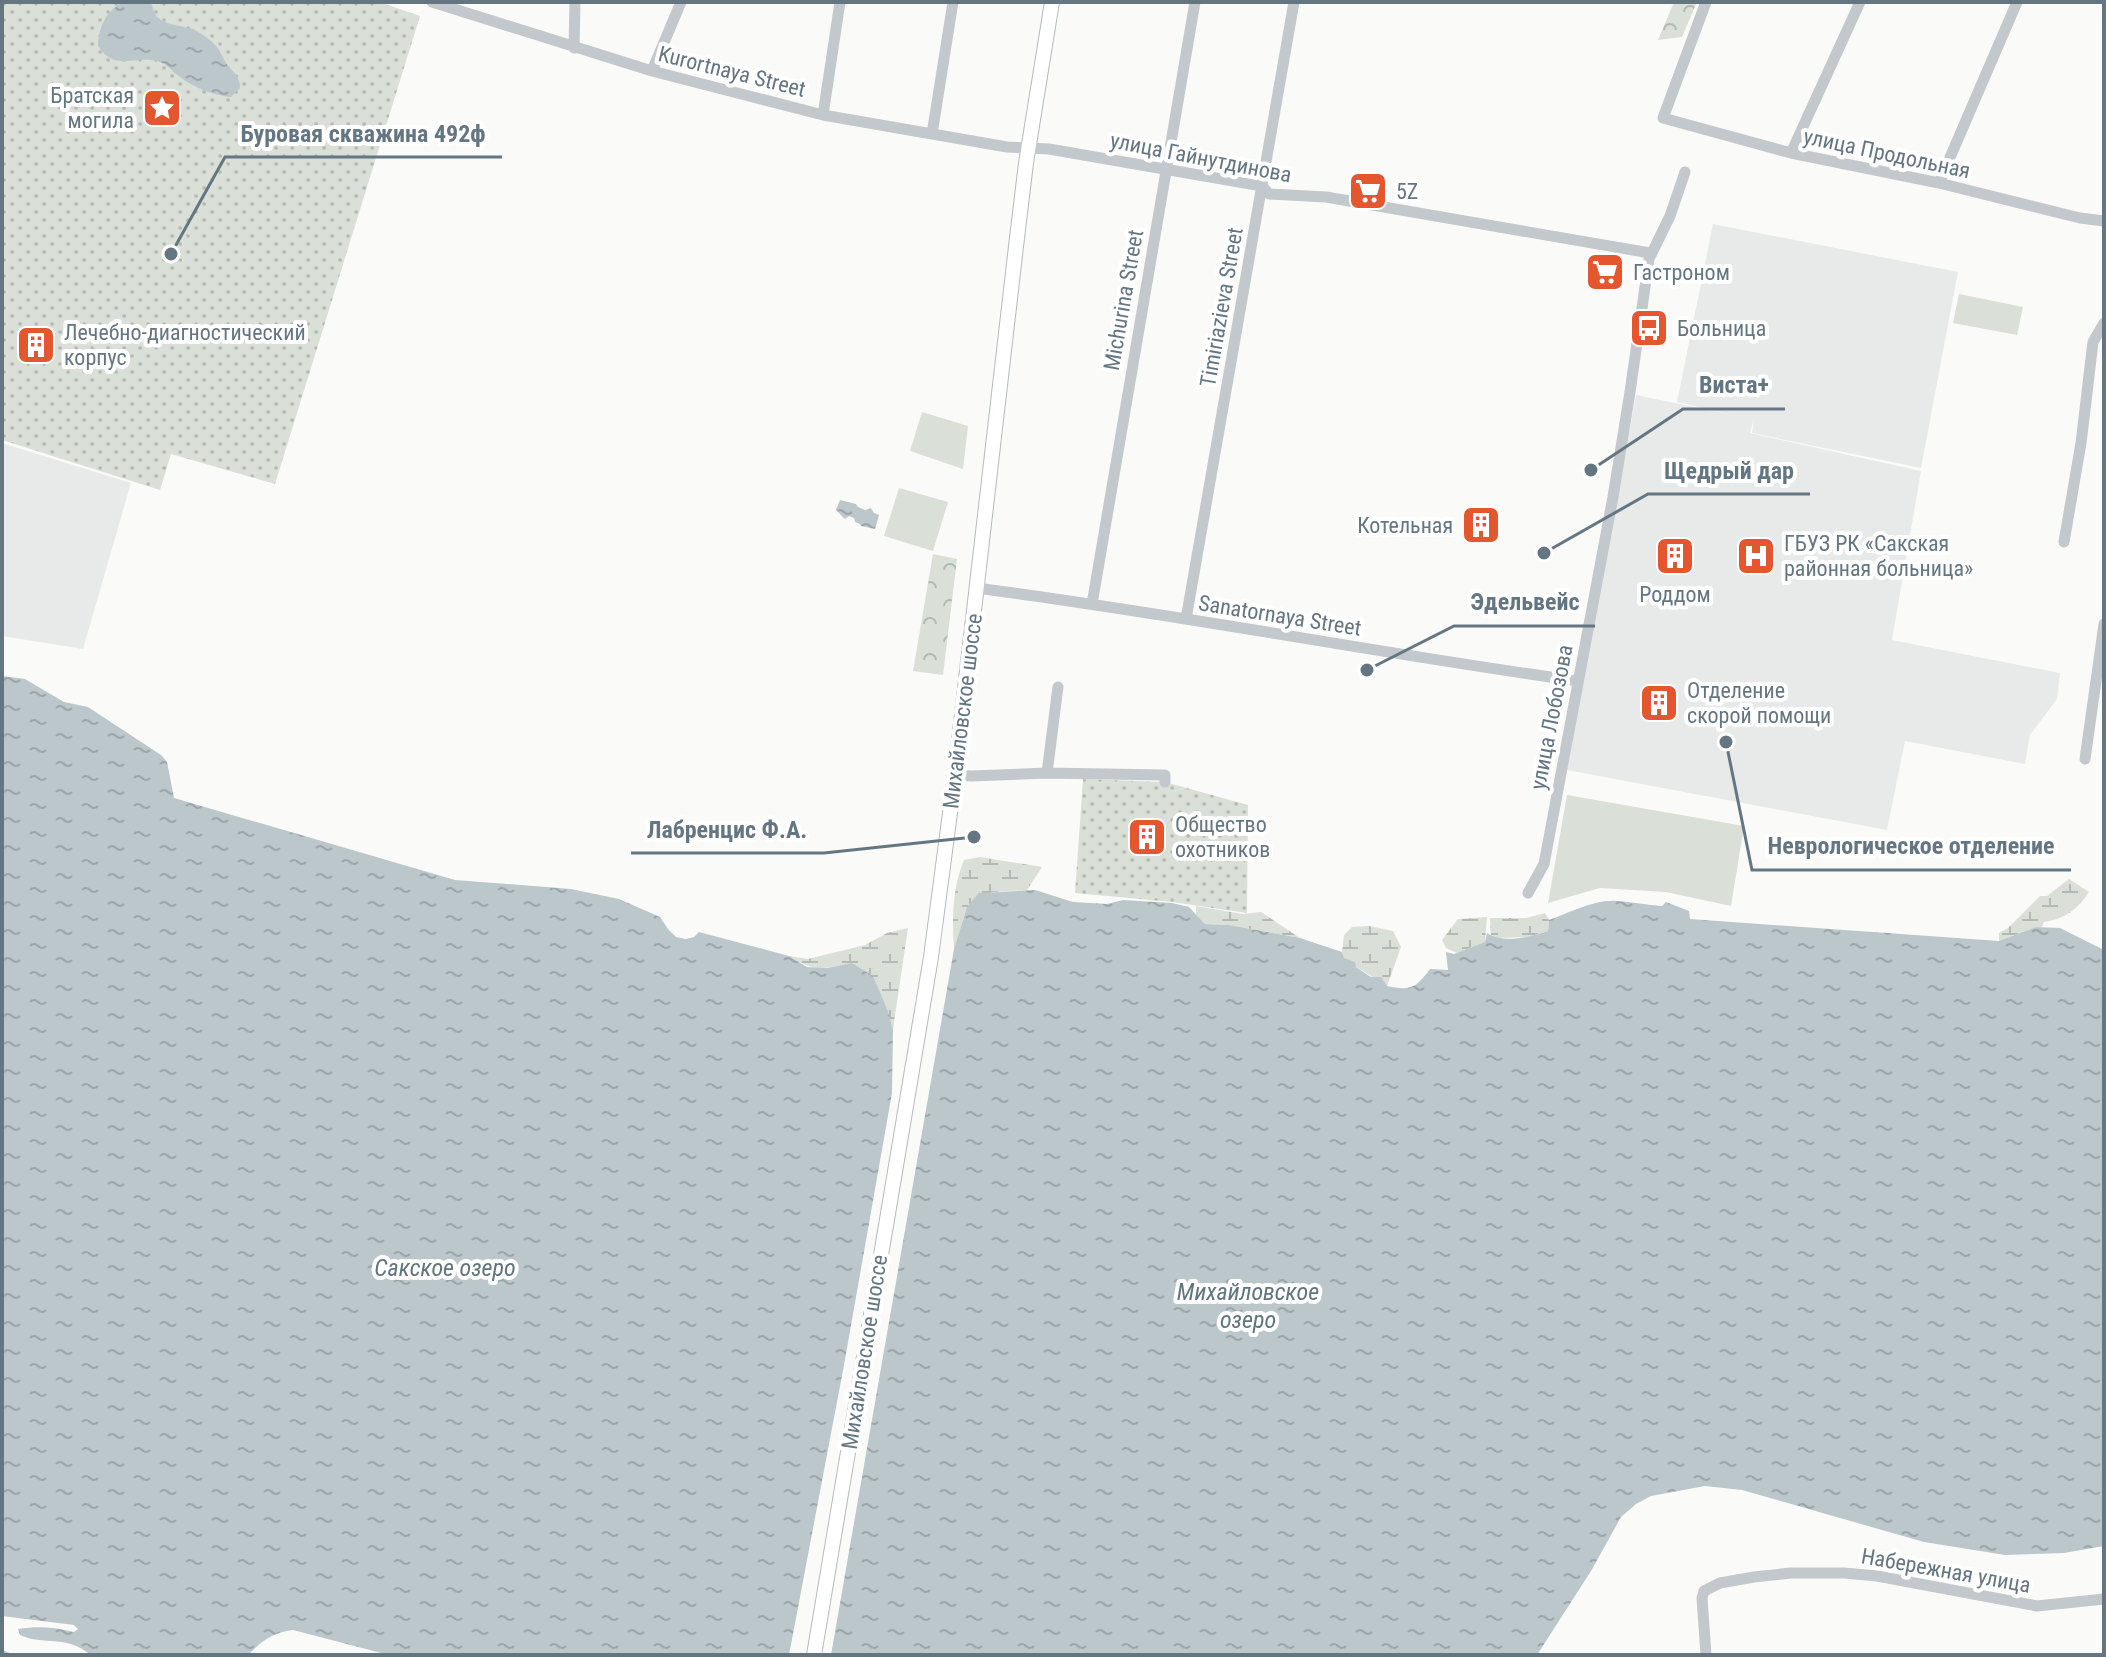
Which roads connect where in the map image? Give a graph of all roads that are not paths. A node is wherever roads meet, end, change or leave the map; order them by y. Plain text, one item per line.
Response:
1 (432, 2) edge
2 (575, 2) edge
3 (681, 2) edge
4 (840, 2) edge
5 (953, 2) edge
6 (1052, 2) edge
7 (1195, 2) edge
8 (1294, 2) edge
9 (1706, 2) edge
10 (1860, 2) edge
11 (2017, 2) edge
12 (574, 48) junction
13 (652, 71) junction
14 (823, 115) junction
15 (932, 134) junction
16 (1029, 147) junction
17 (1791, 153) junction
18 (1165, 169) junction
19 (1685, 172) dead end
20 (1939, 183) junction
21 (1262, 186) junction
22 (2104, 221) edge
23 (1652, 251) junction
24 (2104, 323) edge
25 (2064, 542) dead end
26 (976, 588) junction
27 (1092, 604) junction
28 (1186, 619) junction
29 (2104, 624) edge
30 (1578, 681) junction
31 (1058, 687) dead end
32 (2085, 759) dead end
33 (1047, 773) junction
34 (955, 775) junction
35 (1165, 782) dead end
36 (1528, 893) dead end
37 (2104, 1599) edge
38 (814, 1655) edge
39 (1706, 1655) edge

1 - 12 street, Kurortnaya Street
2 - 12 street
3 - 13 street
4 - 14 street
5 - 15 street
6 - 16 main road, Михайловское шоссе
7 - 18 street, Michurina Street
8 - 21 street, Timiriazieva Street
9 - 17 street, улица Продольная
10 - 17 street
11 - 20 street
12 - 13 street, Kurortnaya Street
13 - 14 street, Kurortnaya Street
14 - 15 street, Kurortnaya Street
15 - 16 street, Kurortnaya Street
16 - 18 street, улица Гайнутдинова
16 - 26 main road, Михайловское шоссе
17 - 20 street, улица Продольная
18 - 21 street, улица Гайнутдинова
18 - 27 street, Michurina Street
19 - 23 street, улица Лобозова
20 - 22 street, улица Продольная
21 - 23 street, улица Гайнутдинова
21 - 28 street, Timiriazieva Street
23 - 30 street, улица Лобозова
24 - 25 street
26 - 27 street, Sanatornaya Street
26 - 34 main road, Михайловское шоссе
27 - 28 street, Sanatornaya Street
28 - 30 street, Sanatornaya Street
29 - 32 street
30 - 36 street, улица Лобозова
31 - 33 street
33 - 34 street
33 - 35 street
34 - 38 main road, Михайловское шоссе
37 - 39 street, Набережная улица

